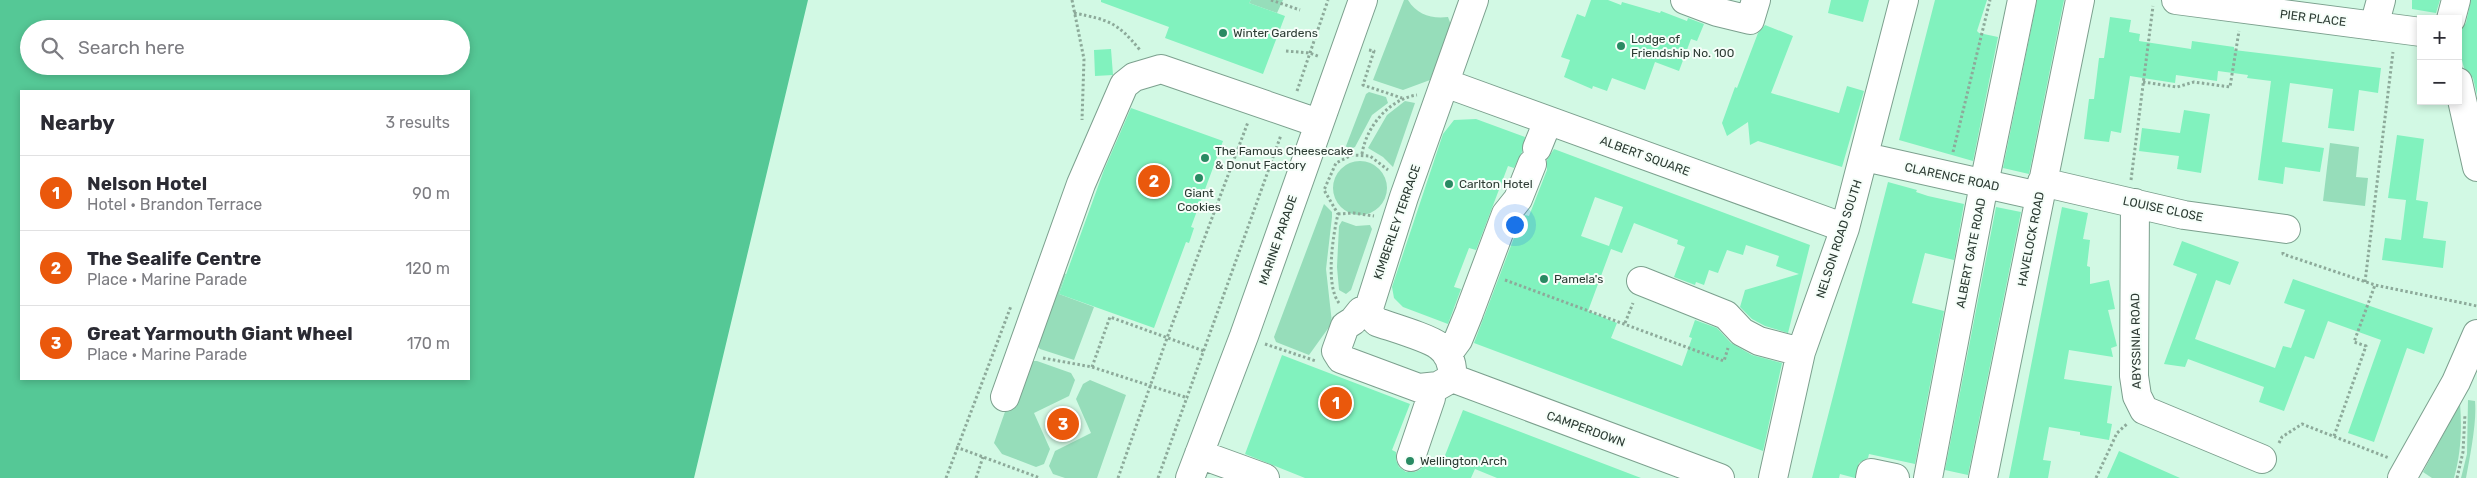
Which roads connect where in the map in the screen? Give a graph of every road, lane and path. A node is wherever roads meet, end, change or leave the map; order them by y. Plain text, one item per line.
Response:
1 (1072, 0) edge
2 (1271, 0) edge
3 (1328, 0) edge
4 (1363, 0) edge
5 (1685, 0) edge
6 (1904, 0) edge
7 (1990, 0) edge
8 (2022, 0) edge
9 (2080, 0) edge
10 (2153, 0) edge
11 (2176, 0) edge
12 (2381, 0) edge
13 (2456, 0) edge
14 (1478, 6) edge
15 (2242, 8) junction
16 (1300, 10) dead end
17 (1753, 10) edge
18 (1074, 13) junction
19 (2452, 15) edge
20 (2397, 29) edge
21 (1161, 69) junction
22 (2143, 82) junction
23 (1444, 88) junction
24 (2462, 100) edge
25 (1256, 102) junction
26 (1289, 114) junction
27 (1082, 121) dead end
28 (1548, 121) junction
29 (1318, 123) junction
30 (1362, 154) junction
31 (1865, 157) junction
32 (2477, 167) edge
33 (1946, 176) junction
34 (1984, 184) junction
35 (2041, 189) junction
36 (2132, 202) junction
37 (1401, 206) junction
38 (1338, 214) junction
39 (1845, 228) junction
40 (2286, 229) joint
41 (1484, 272) junction
42 (1641, 281) dead end
43 (2365, 282) junction
44 (2375, 285) junction
45 (1011, 304) dead end
46 (2477, 306) edge
47 (1361, 315) junction
48 (1734, 325) junction
49 (2477, 334) edge
50 (1244, 336) junction
51 (1167, 338) junction
52 (997, 340) junction
53 (1204, 351) junction
54 (1801, 352) junction
55 (1021, 354) junction
56 (1341, 360) junction
57 (1092, 367) junction
58 (1443, 373) junction
59 (2456, 382) junction
60 (1151, 386) junction
61 (1004, 397) dead end
62 (1188, 398) junction
63 (2144, 410) junction
64 (2334, 436) junction
65 (956, 447) junction
66 (983, 457) junction
67 (2262, 460) joint
68 (1194, 466) edge
69 (1407, 467) edge
70 (2406, 472) edge
71 (946, 478) edge
72 (976, 478) edge
73 (1040, 478) edge
74 (1118, 478) edge
75 (1158, 478) edge
76 (1265, 478) edge
77 (1720, 478) edge
78 (1773, 478) edge
79 (1870, 478) edge
80 (1895, 478) edge
81 (1928, 478) edge
82 (1983, 478) edge
83 (2096, 478) edge
84 (2457, 478) edge

1 - 18 path
2 - 16 path
3 - 26 path
4 - 29 street, MARINE PARADE
5 - 17 street
6 - 31 street, NELSON ROAD SOUTH
7 - 33 path
8 - 34 street, ALBERT GATE ROAD
9 - 35 street, HAVELOCK ROAD
10 - 22 path
11 - 15 street, PIER PLACE
12 - 20 street
13 - 19 street
14 - 23 street, KIMBERLEY TERRACE
15 - 20 street, PIER PLACE
15 - 22 path
18 - 21 path
18 - 27 path
20 - 43 path
21 - 25 street
21 - 55 street
22 - 36 path
23 - 28 street, ALBERT SQUARE
23 - 30 path
23 - 37 street, KIMBERLEY TERRACE
24 - 32 street
25 - 26 street
25 - 51 path
26 - 29 street
26 - 53 path
28 - 39 street, ALBERT SQUARE
28 - 41 street
29 - 50 street, MARINE PARADE
30 - 37 path
30 - 38 path
31 - 33 street, CLARENCE ROAD
31 - 39 street, NELSON ROAD SOUTH
33 - 34 street, CLARENCE ROAD
34 - 35 street, CLARENCE ROAD
34 - 81 street, ALBERT GATE ROAD
35 - 36 street, LOUISE CLOSE
35 - 82 street, HAVELOCK ROAD
36 - 40 street, LOUISE CLOSE
36 - 63 street, ABYSSINIA ROAD
37 - 38 path
37 - 47 street, KIMBERLEY TERRACE
38 - 47 path
39 - 54 street, NELSON ROAD SOUTH
40 - 43 path
41 - 48 path
41 - 58 street
42 - 48 street
43 - 44 path
44 - 46 path
44 - 64 path
45 - 52 path
47 - 56 street, KIMBERLEY TERRACE
47 - 58 street
48 - 54 street
49 - 59 street
50 - 56 path
50 - 68 street, MARINE PARADE
51 - 53 path
51 - 57 path
51 - 60 path
52 - 55 path
52 - 65 path
53 - 62 path
54 - 78 street, NELSON ROAD SOUTH
55 - 57 path
55 - 61 street
56 - 58 street
57 - 60 path
58 - 69 street
58 - 77 street, CAMPERDOWN
59 - 70 street
59 - 84 path
60 - 62 path
60 - 74 path
62 - 75 path
63 - 67 street
63 - 83 path
64 - 67 path
64 - 70 path
65 - 66 path
65 - 71 path
66 - 72 path
66 - 73 path
68 - 76 street
79 - 80 street

